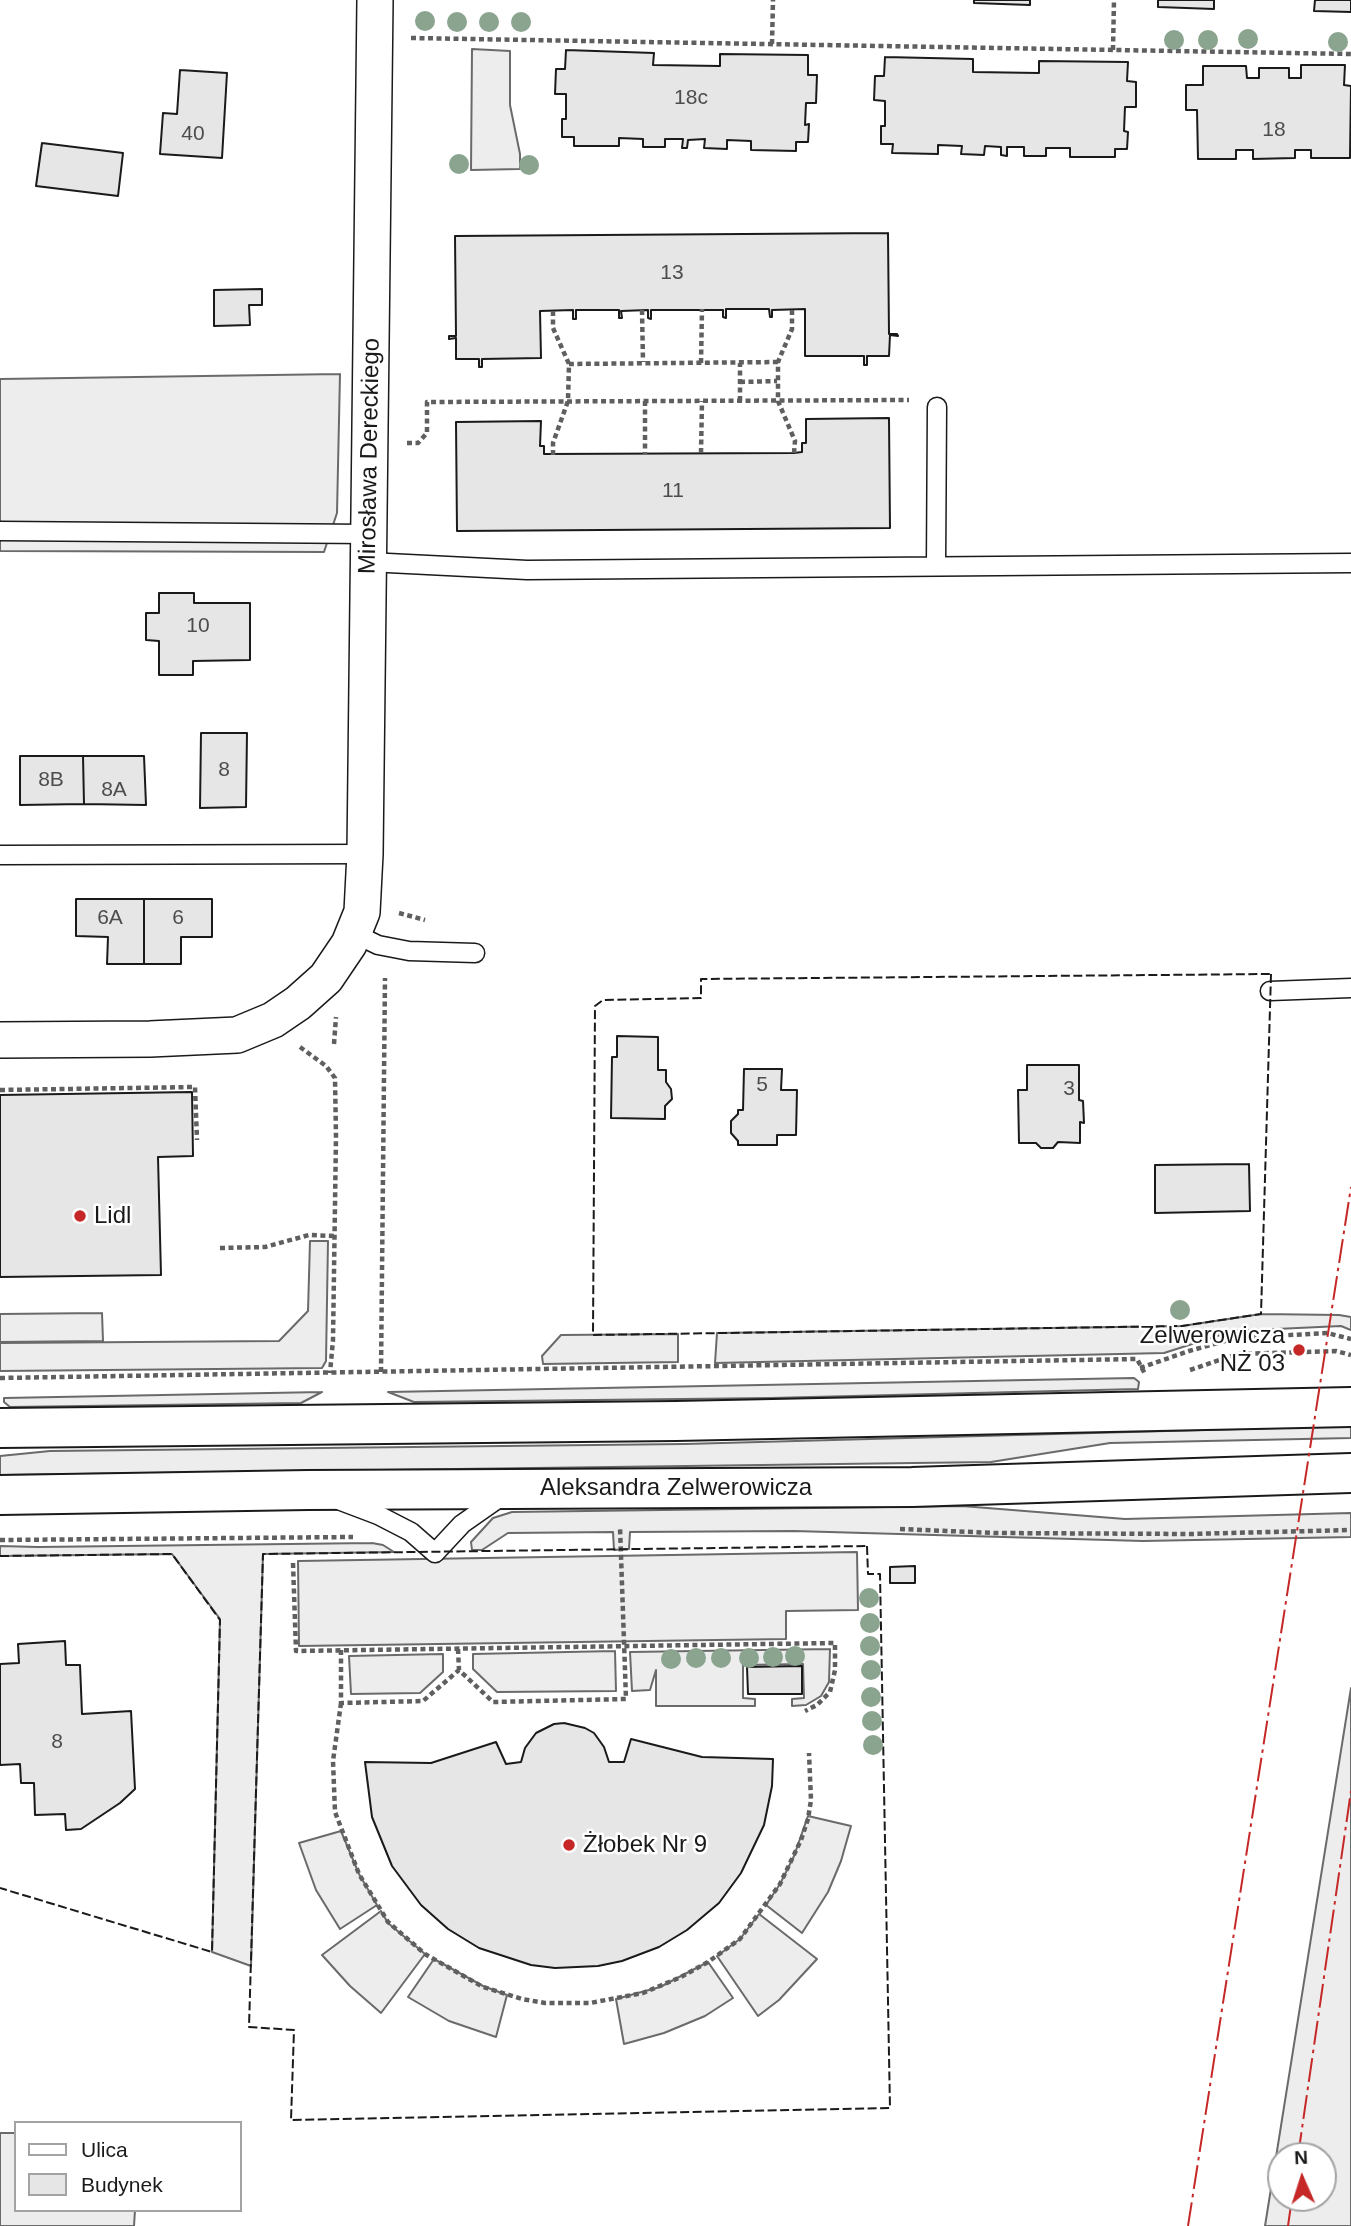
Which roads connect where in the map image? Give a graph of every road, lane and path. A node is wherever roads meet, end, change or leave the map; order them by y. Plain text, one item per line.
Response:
1 (375, 0) edge
2 (773, 0) edge
3 (1114, 0) edge
4 (398, 38) dead end
5 (772, 44) junction
6 (1113, 50) junction
7 (1351, 54) edge
8 (702, 309) dead end
9 (642, 310) dead end
10 (792, 310) dead end
11 (553, 311) dead end
12 (643, 362) dead end
13 (778, 362) junction
14 (701, 363) junction
15 (740, 363) junction
16 (569, 364) junction
17 (777, 381) junction
18 (740, 382) junction
19 (915, 400) dead end
20 (568, 401) junction
21 (645, 401) junction
22 (702, 401) junction
23 (740, 401) junction
24 (778, 401) junction
25 (937, 407) dead end
26 (405, 443) dead end
27 (701, 453) dead end
28 (794, 453) dead end
29 (645, 454) dead end
30 (553, 455) dead end
31 (0, 531) edge
32 (369, 548) junction
33 (1351, 562) edge
34 (936, 566) junction
35 (365, 854) junction
36 (0, 855) edge
37 (358, 922) junction
38 (475, 953) dead end
39 (379, 974) dead end
40 (385, 978) junction
41 (397, 979) dead end
42 (1351, 988) edge
43 (1270, 991) dead end
44 (335, 1011) dead end
45 (0, 1040) edge
46 (334, 1044) dead end
47 (335, 1078) dead end
48 (0, 1090) edge
49 (197, 1140) dead end
50 (334, 1236) junction
51 (220, 1248) dead end
52 (1351, 1339) edge
53 (1351, 1355) edge
54 (1142, 1368) junction
55 (1129, 1371) dead end
56 (1187, 1371) dead end
57 (381, 1372) junction
58 (330, 1373) junction
59 (0, 1378) edge
60 (1149, 1384) dead end
61 (1351, 1407) edge
62 (0, 1429) edge
63 (1351, 1473) edge
64 (514, 1489) junction
65 (308, 1490) junction
66 (0, 1495) edge
67 (620, 1526) junction
68 (632, 1526) dead end
69 (607, 1527) dead end
70 (888, 1529) dead end
71 (1351, 1530) edge
72 (364, 1537) dead end
73 (0, 1540) edge
74 (293, 1563) dead end
75 (623, 1647) junction
76 (458, 1648) junction
77 (341, 1650) junction
78 (459, 1670) junction
79 (341, 1703) junction
80 (805, 1711) dead end
81 (809, 1754) dead end

1 - 32 street, Mirosława Dereckiego
2 - 5 path
3 - 6 path
4 - 5 path
5 - 6 path
6 - 7 path
8 - 14 path
9 - 12 path
10 - 13 path
11 - 16 path
13 - 15 path
13 - 17 path
14 - 15 path
14 - 16 path
15 - 18 path
16 - 20 path
17 - 18 path
17 - 24 path
18 - 23 path
19 - 24 path
20 - 21 path
20 - 26 path
20 - 30 path
21 - 22 path
21 - 29 path
22 - 23 path
22 - 27 path
23 - 24 path
24 - 28 path
25 - 34 lane
31 - 32 lane
32 - 34 lane
32 - 35 street, Mirosława Dereckiego
33 - 34 lane
35 - 36 lane
35 - 37 street, Mirosława Dereckiego
37 - 38 lane
37 - 45 street
39 - 40 path
40 - 41 path
40 - 57 path
42 - 43 lane
44 - 46 path
47 - 50 path
48 - 49 path
50 - 51 path
50 - 58 path
52 - 54 path
53 - 56 path
54 - 55 path
54 - 57 path
54 - 60 path
57 - 58 path
58 - 59 path
61 - 62 street
63 - 64 street, Aleksandra Zelwerowicza
64 - 65 street, Aleksandra Zelwerowicza
64 - 65 lane
65 - 66 street, Aleksandra Zelwerowicza
67 - 68 path
67 - 69 path
67 - 75 path
70 - 71 path
72 - 73 path
74 - 77 path
75 - 76 path
75 - 78 path
75 - 80 path
76 - 77 path
76 - 78 path
77 - 79 path
78 - 79 path
79 - 81 path

